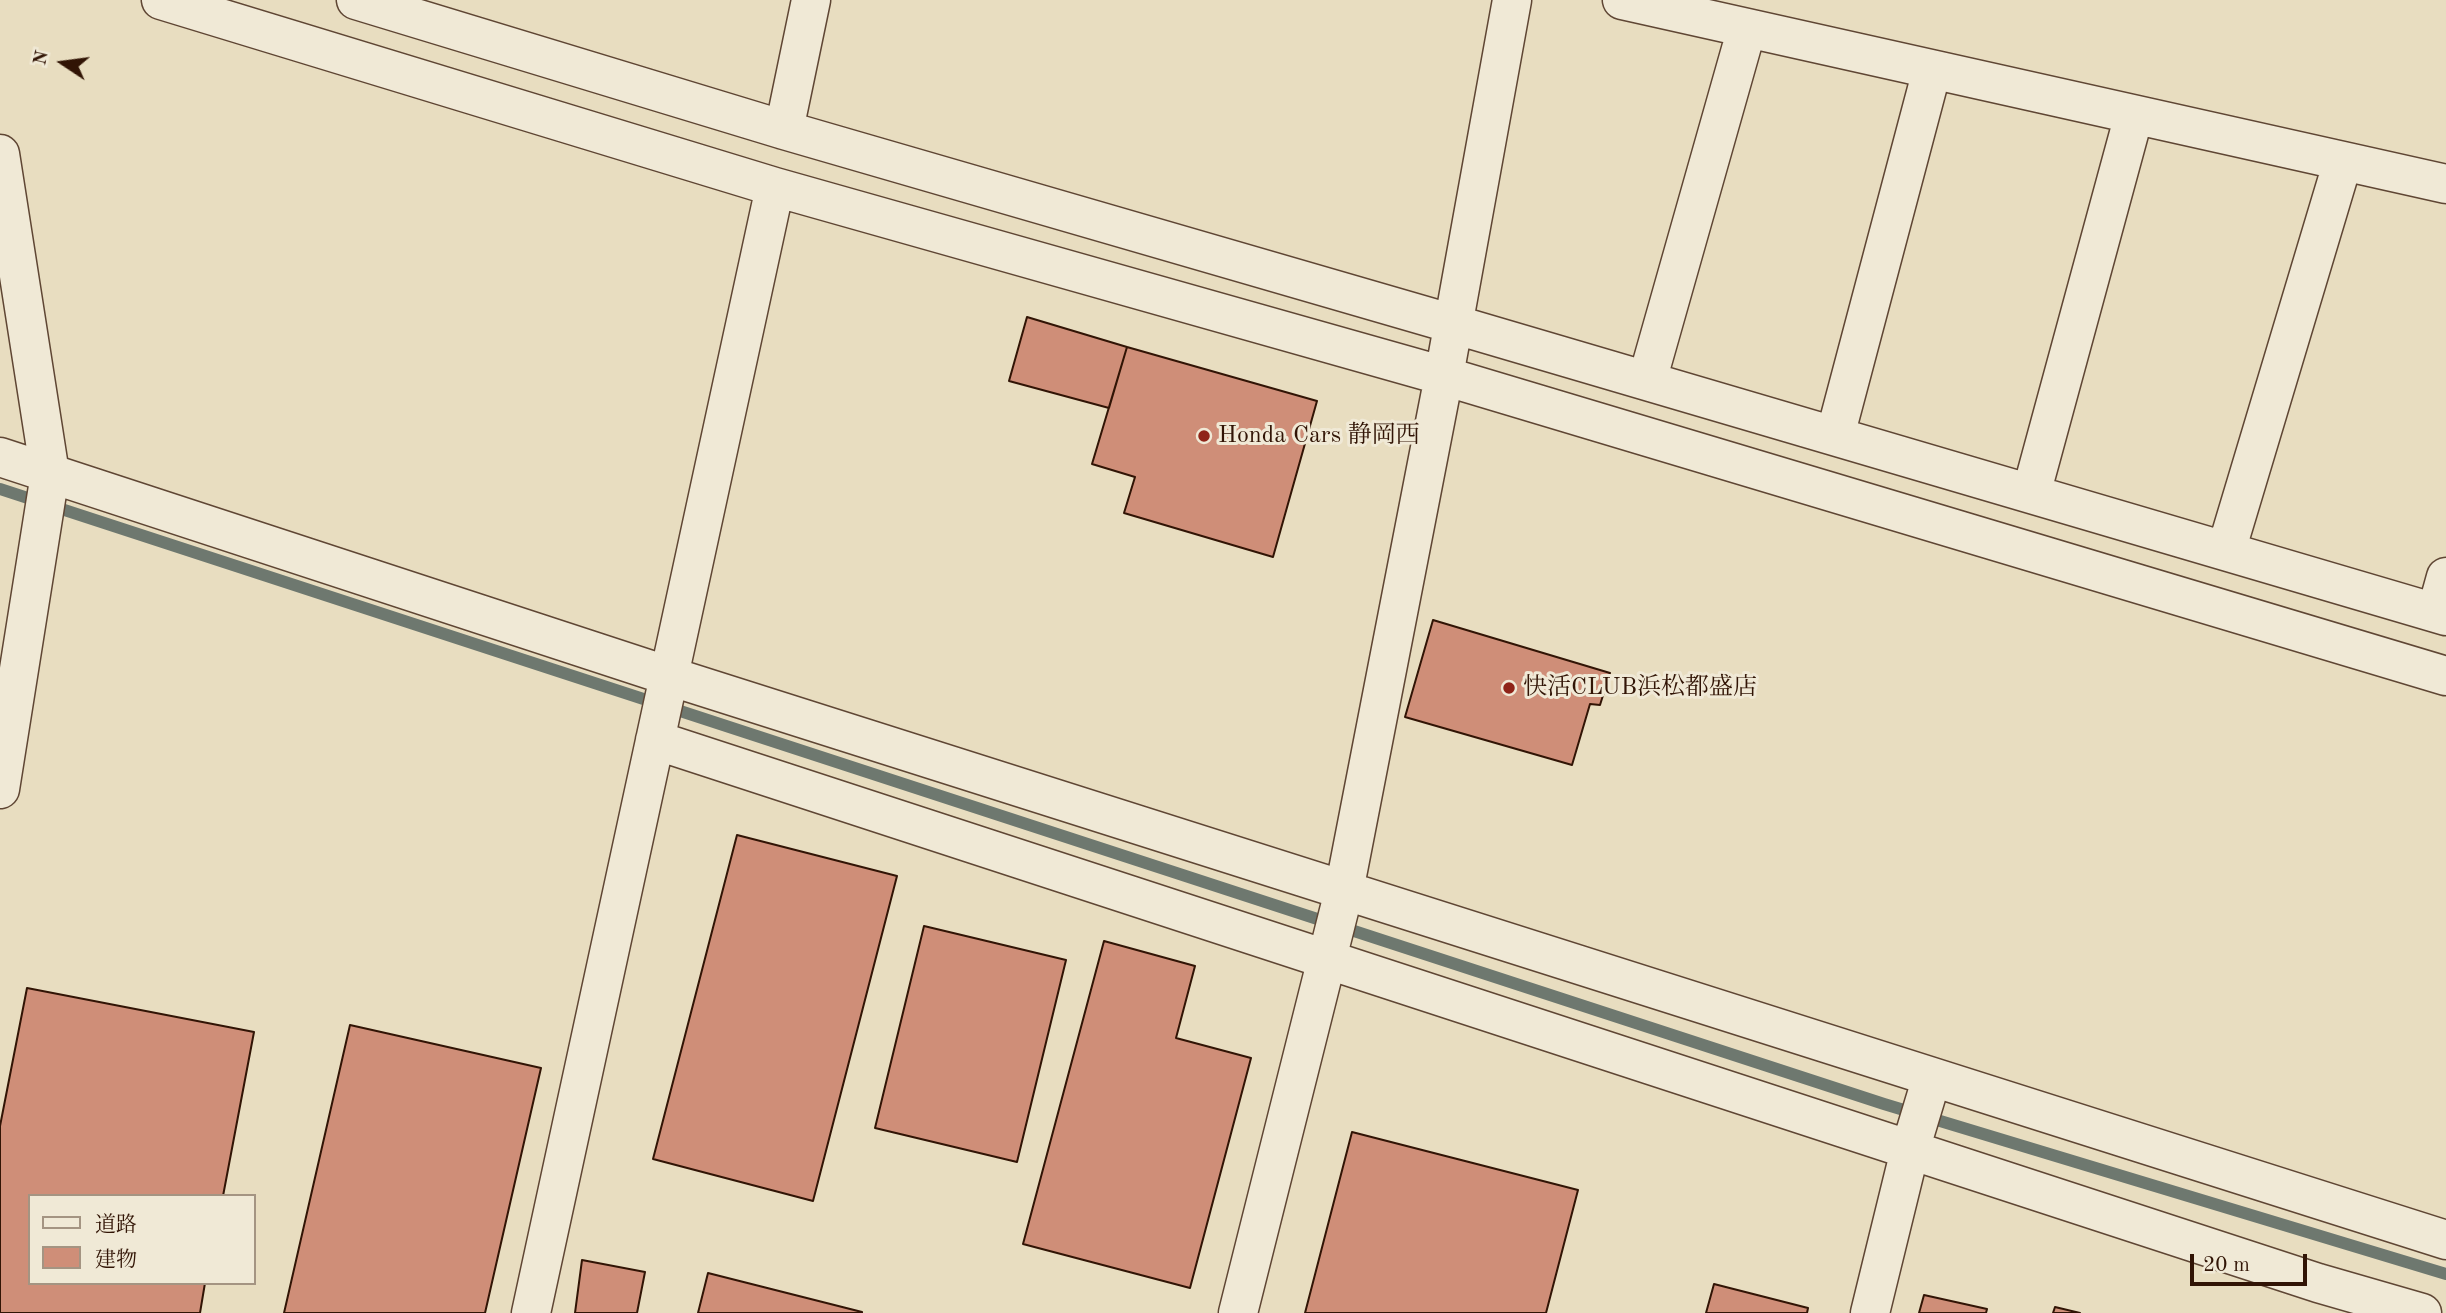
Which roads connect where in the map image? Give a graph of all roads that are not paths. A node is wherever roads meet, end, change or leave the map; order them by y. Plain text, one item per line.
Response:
1 (161, 0) edge
2 (811, 0) edge
3 (1511, 0) edge
4 (1622, 0) edge
5 (373, 2) edge
6 (1747, 28) junction
7 (1932, 70) junction
8 (2134, 115) junction
9 (784, 130) junction
10 (0, 154) edge
11 (2343, 161) junction
12 (2446, 184) edge
13 (775, 187) junction
14 (1453, 324) junction
15 (1444, 376) junction
16 (1647, 381) junction
17 (1835, 436) junction
18 (0, 457) edge
19 (50, 474) junction
20 (2031, 494) junction
21 (2226, 551) junction
22 (2446, 577) edge
23 (2441, 615) edge
24 (669, 676) junction
25 (2446, 676) edge
26 (655, 740) junction
27 (0, 789) edge
28 (1344, 891) junction
29 (1328, 960) junction
30 (1932, 1077) junction
31 (1910, 1150) junction
32 (2446, 1240) edge
33 (531, 1313) edge
34 (1238, 1313) edge
35 (1870, 1313) edge
36 (2422, 1313) edge

1 - 13 street
2 - 9 street
3 - 14 street
4 - 6 street
5 - 9 street
6 - 7 street
6 - 16 street
7 - 8 street
7 - 17 street
8 - 11 street
8 - 20 street
9 - 14 street
10 - 19 street
11 - 12 street
11 - 21 street
13 - 15 street
13 - 24 street
14 - 15 street
14 - 16 street
15 - 25 street
15 - 28 street
16 - 17 street
17 - 20 street
18 - 19 street
19 - 24 street
19 - 27 street
20 - 21 street
21 - 23 street
22 - 23 street
24 - 26 street
24 - 28 street
26 - 29 street
26 - 33 street
28 - 29 street
28 - 30 street
29 - 31 street
29 - 34 street
30 - 31 street
30 - 32 street
31 - 35 street
31 - 36 street

